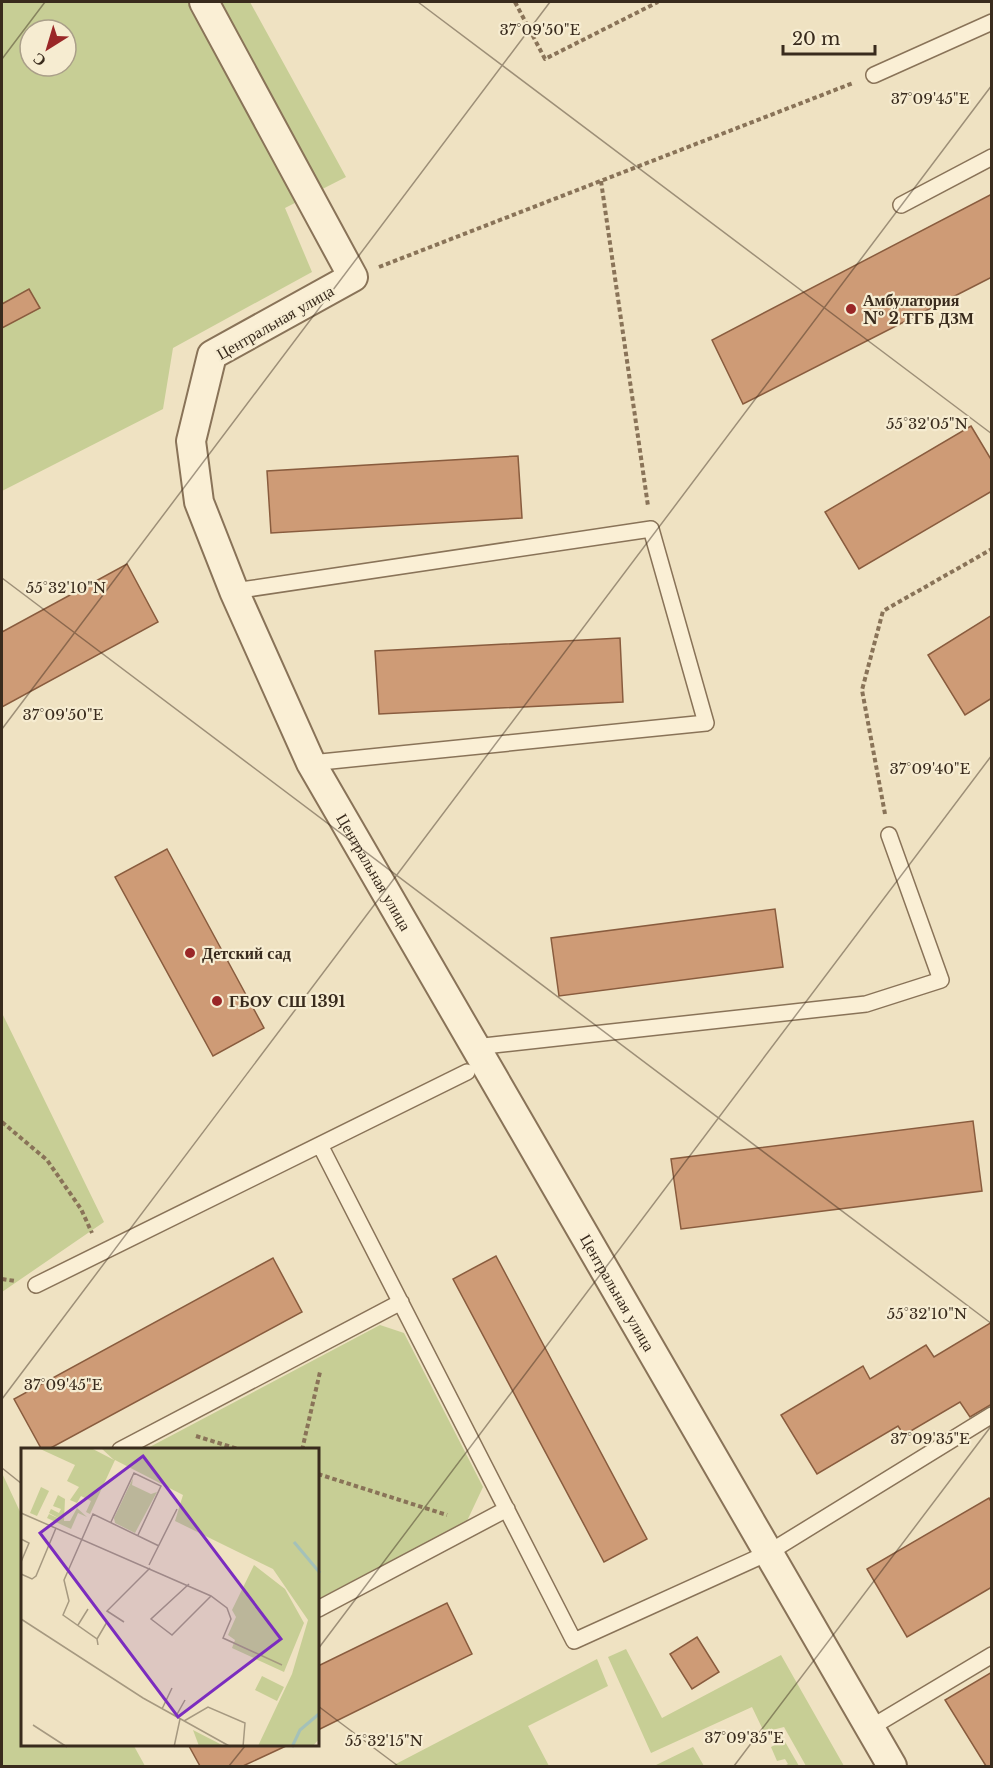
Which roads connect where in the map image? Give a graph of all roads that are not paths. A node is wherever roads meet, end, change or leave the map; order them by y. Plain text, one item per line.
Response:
1 (204, 2) edge
2 (992, 22) edge
3 (874, 75) road end
4 (992, 157) edge
5 (901, 205) dead end
6 (234, 591) junction
7 (310, 763) junction
8 (889, 835) road end
9 (471, 1059) junction
10 (320, 1145) junction
11 (36, 1285) dead end
12 (401, 1302) junction
13 (992, 1415) edge
14 (124, 1448) edge
15 (507, 1509) junction
16 (768, 1553) junction
17 (320, 1608) edge
18 (992, 1655) edge
19 (870, 1728) junction
20 (892, 1767) edge

1 - 6 street, Центральная улица
2 - 3 lane
4 - 5 lane
6 - 7 street, Центральная улица
6 - 7 lane
7 - 9 street, Центральная улица
8 - 9 lane
9 - 10 lane
9 - 16 street, Центральная улица
10 - 11 lane
10 - 12 lane
12 - 14 lane
12 - 15 lane
13 - 16 lane
15 - 16 lane
15 - 17 lane
16 - 19 street, Центральная улица
18 - 19 lane
19 - 20 street, Центральная улица

